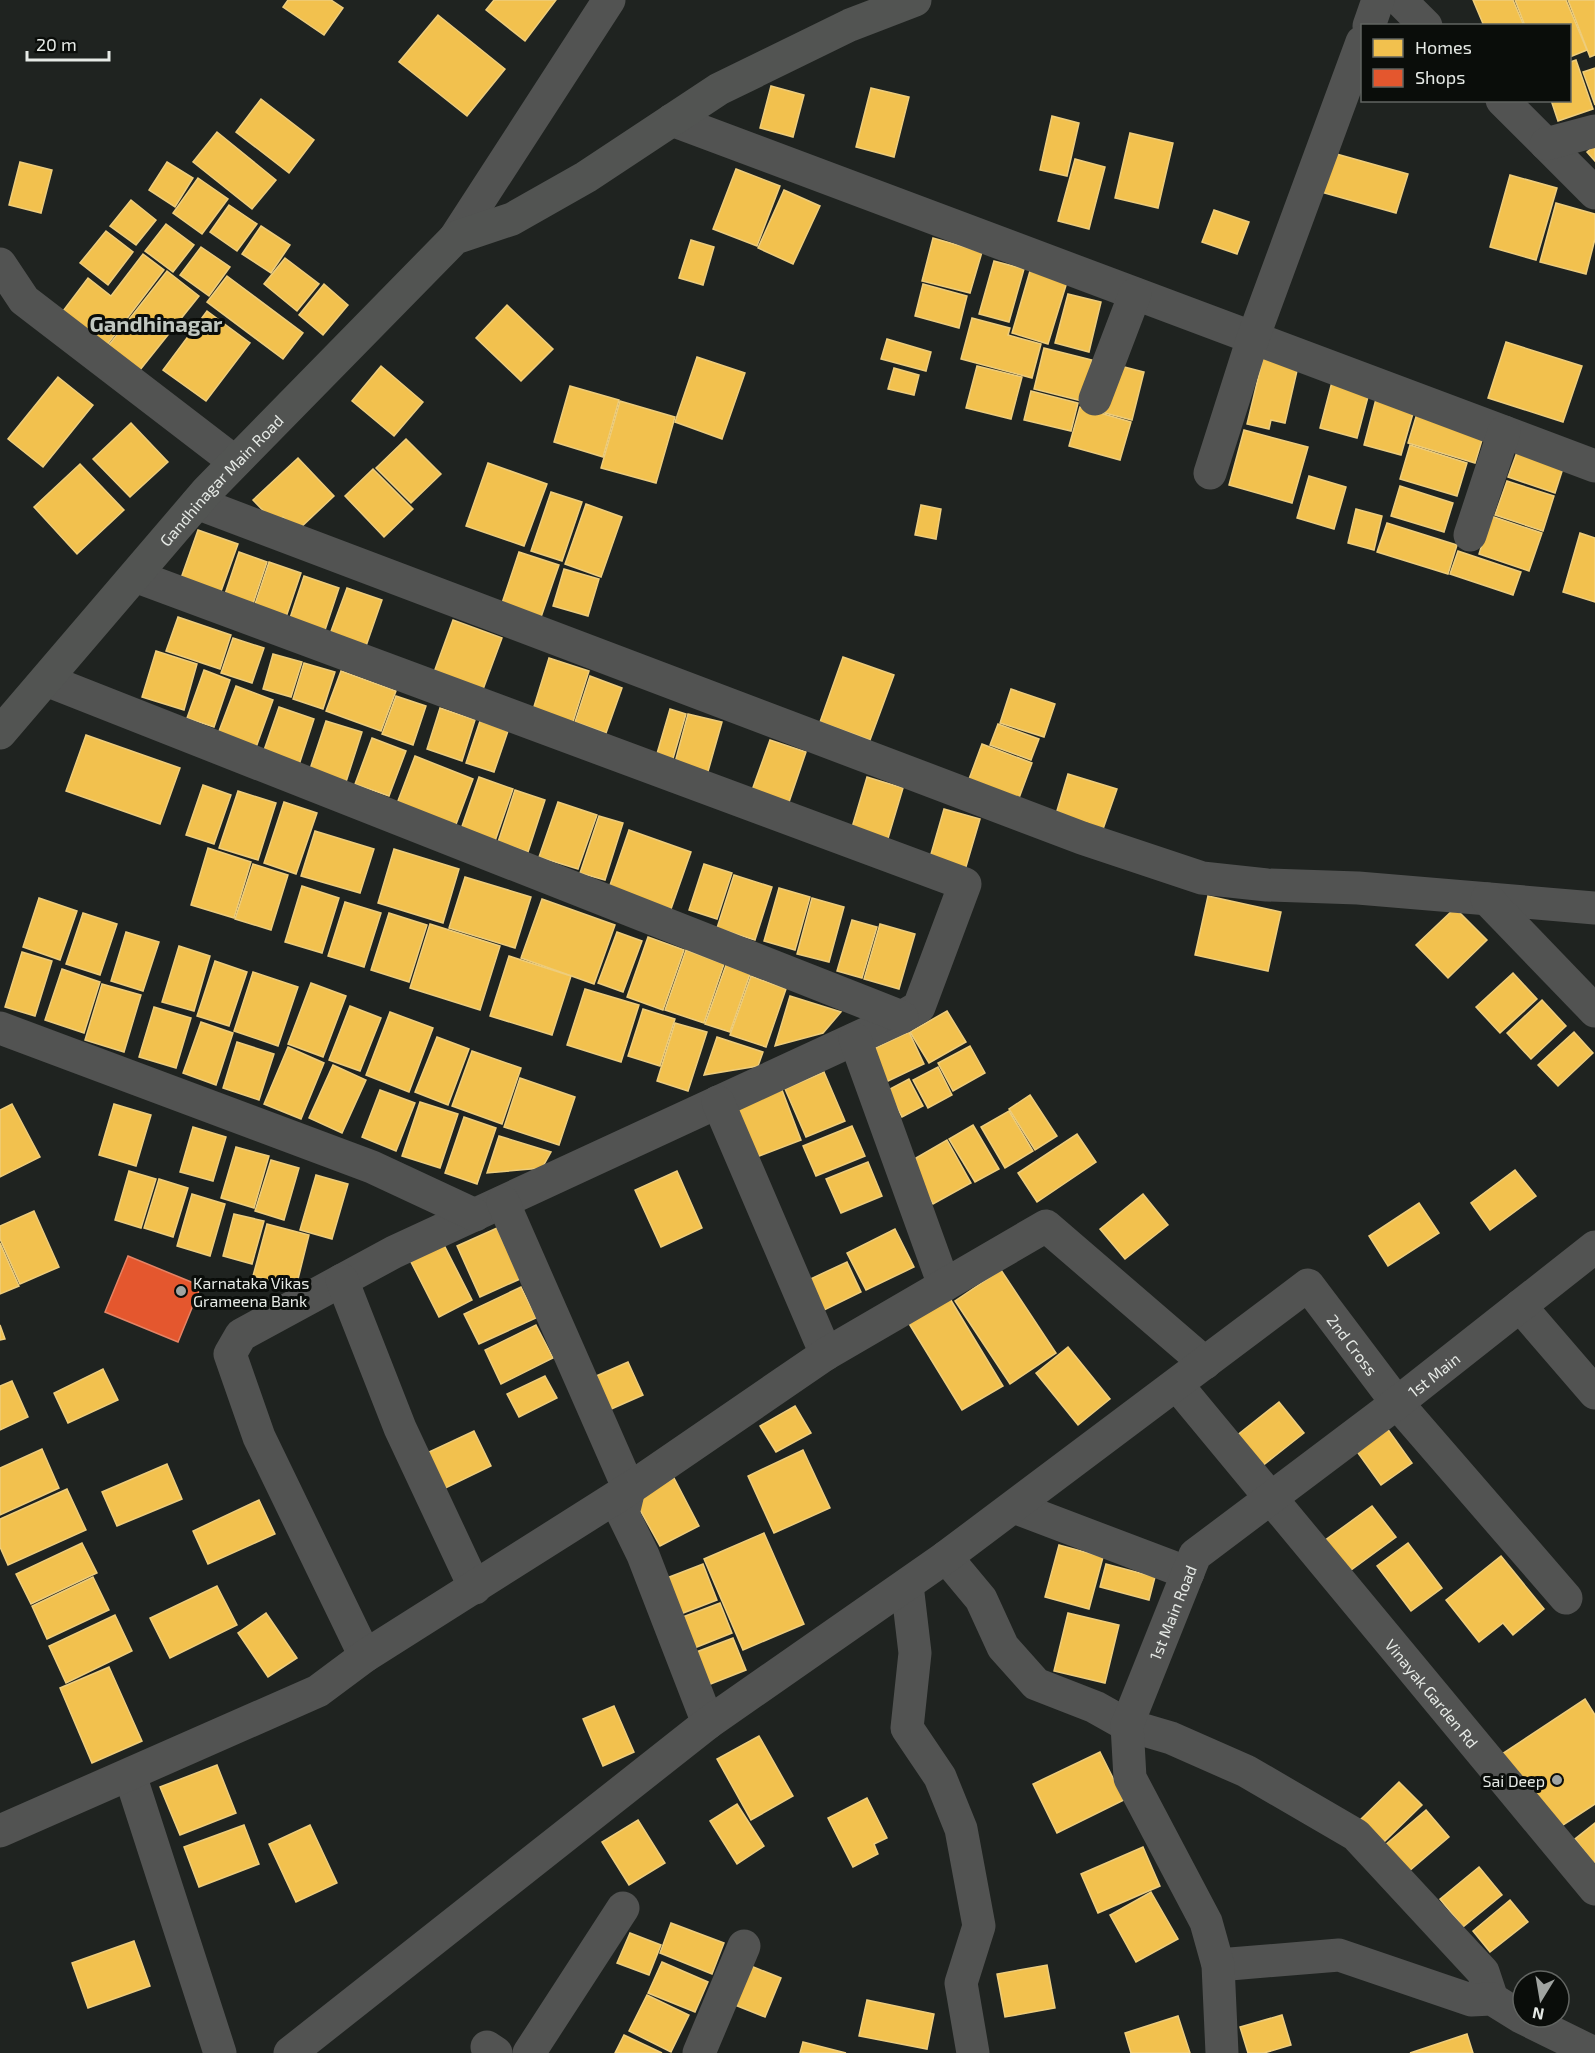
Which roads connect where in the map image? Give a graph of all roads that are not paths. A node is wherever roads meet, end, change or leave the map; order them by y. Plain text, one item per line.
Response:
1 (609, 0) edge
2 (915, 0) edge
3 (1378, 0) edge
4 (1400, 0) edge
5 (1370, 24) edge
6 (1424, 24) edge
7 (1361, 45) edge
8 (1504, 102) edge
9 (672, 120) junction
10 (1595, 131) edge
11 (1546, 144) junction
12 (1595, 193) edge
13 (455, 238) junction
14 (0, 264) edge
15 (1135, 294) junction
16 (1253, 338) junction
17 (1095, 399) dead end
18 (1504, 432) junction
19 (235, 462) junction
20 (1595, 466) edge
21 (1210, 473) dead end
22 (197, 503) junction
23 (1470, 535) dead end
24 (135, 576) junction
25 (46, 680) junction
26 (2, 728) edge
27 (1487, 899) junction
28 (1595, 908) edge
29 (1595, 1011) edge
30 (902, 1017) junction
31 (0, 1028) edge
32 (855, 1039) junction
33 (718, 1102) junction
34 (489, 1208) junction
35 (1595, 1247) edge
36 (342, 1281) junction
37 (944, 1285) junction
38 (1520, 1306) junction
39 (826, 1354) junction
40 (1205, 1364) junction
41 (1177, 1385) junction
42 (1595, 1393) edge
43 (1397, 1403) junction
44 (628, 1489) junction
45 (1270, 1499) junction
46 (1014, 1507) junction
47 (946, 1557) junction
48 (1188, 1573) junction
49 (907, 1585) junction
50 (475, 1588) junction
51 (1566, 1598) dead end
52 (365, 1656) junction
53 (708, 1723) junction
54 (1127, 1725) junction
55 (130, 1775) junction
56 (0, 1831) edge
57 (1595, 1889) edge
58 (623, 1908) dead end
59 (744, 1946) dead end
60 (1218, 1965) junction
61 (1492, 1999) junction
62 (220, 2053) edge
63 (290, 2053) edge
64 (529, 2053) edge
65 (699, 2053) edge
66 (973, 2053) edge
67 (1222, 2053) edge
68 (1594, 2053) edge

1 - 13 street
2 - 9 street
3 - 5 street
4 - 6 street
7 - 16 street
8 - 11 street
9 - 13 street
9 - 15 street
10 - 11 street
11 - 12 street
13 - 19 street, Gandhinagar Main Road
14 - 19 street
15 - 16 street
15 - 17 street
16 - 18 street
16 - 21 street
18 - 20 street
18 - 23 street
19 - 22 street, Gandhinagar Main Road
22 - 24 street, Gandhinagar Main Road
22 - 27 street
24 - 25 street, Gandhinagar Main Road
24 - 30 street
25 - 26 street, Gandhinagar Main Road
25 - 30 street
27 - 28 street
27 - 29 street
30 - 32 street
31 - 34 street
32 - 33 street
32 - 37 street
33 - 34 street
33 - 39 street
34 - 36 street
34 - 44 street
35 - 38 street, 1st Main
36 - 50 street
36 - 52 street
37 - 39 street
37 - 40 street
38 - 42 street
38 - 43 street, 1st Main
39 - 44 street
40 - 41 street
40 - 43 street, 2nd Cross
41 - 45 street, Vinayak Garden Rd
41 - 46 street
43 - 45 street, 1st Main
43 - 51 street, 2nd Cross
44 - 50 street
44 - 53 street
45 - 48 street, 1st Main Road
45 - 57 street, Vinayak Garden Rd
46 - 47 street
46 - 48 street
47 - 49 street
47 - 54 street
48 - 54 street, 1st Main Road
49 - 53 street
49 - 66 street
50 - 52 street
52 - 55 street
53 - 63 street
54 - 60 street
54 - 61 street
55 - 56 street
55 - 62 street
58 - 64 street
59 - 65 street
60 - 61 street
60 - 67 street
61 - 68 street

